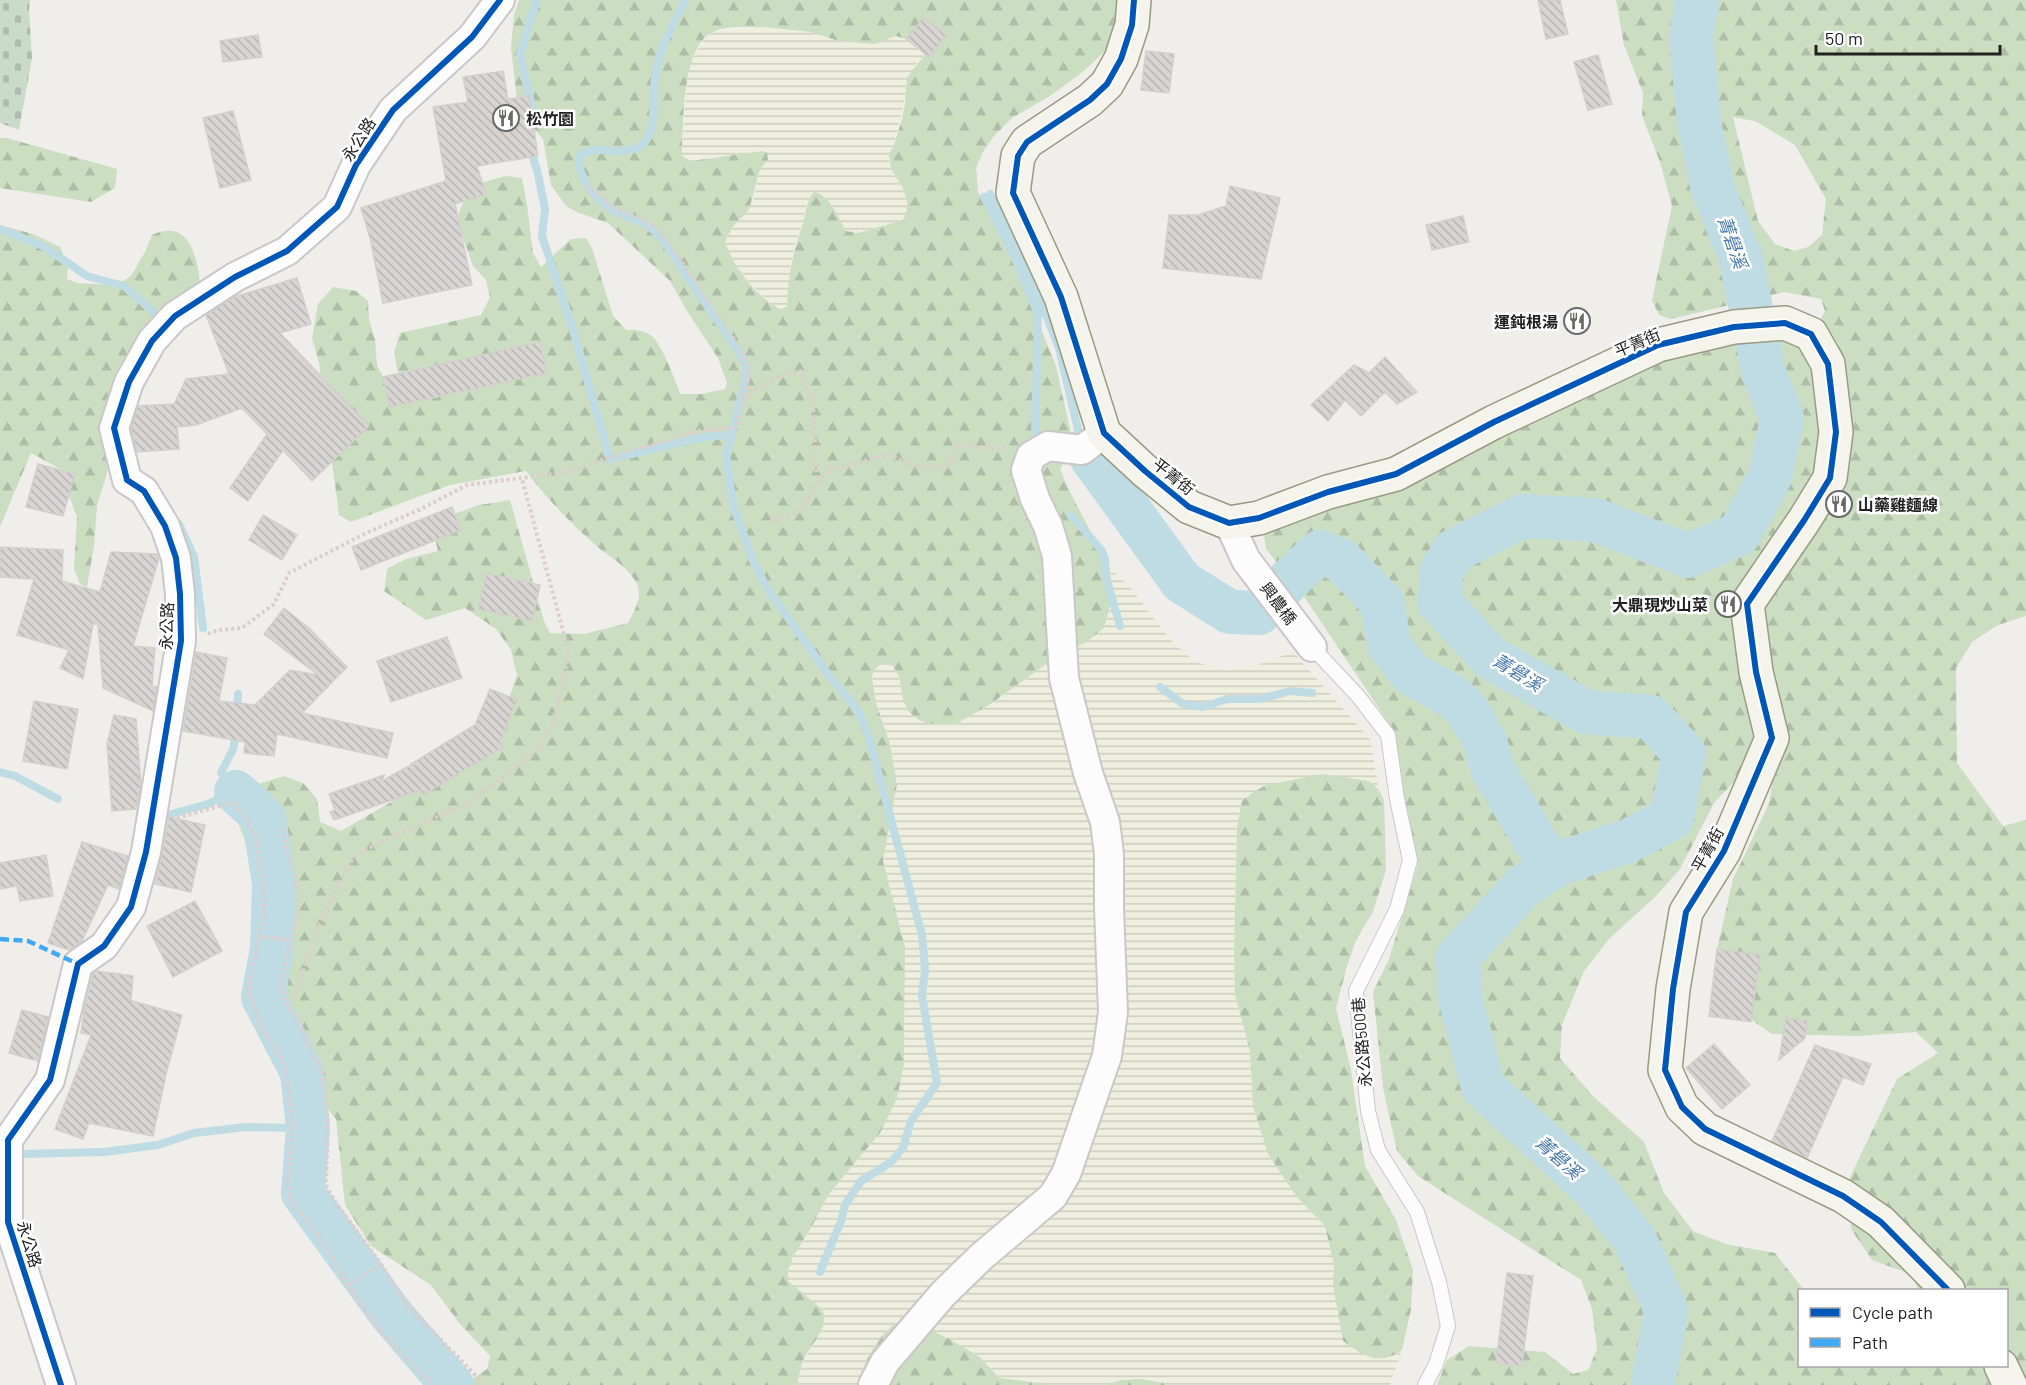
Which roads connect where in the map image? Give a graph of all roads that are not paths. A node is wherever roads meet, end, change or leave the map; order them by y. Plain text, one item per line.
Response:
1 (500, 0) edge
2 (1134, 0) edge
3 (1104, 433) junction
4 (1229, 523) junction
5 (1312, 647) joint
6 (1947, 1289) edge
7 (2002, 1367) edge
8 (61, 1385) edge
9 (873, 1385) edge
10 (1425, 1385) edge
11 (2010, 1385) edge

1 - 8 street, 永公路
2 - 3 street, 平菁街
3 - 4 street, 平菁街
3 - 9 street
4 - 5 street, 興農橋
4 - 6 street, 平菁街
5 - 10 lane, 永公路500巷
7 - 11 street

